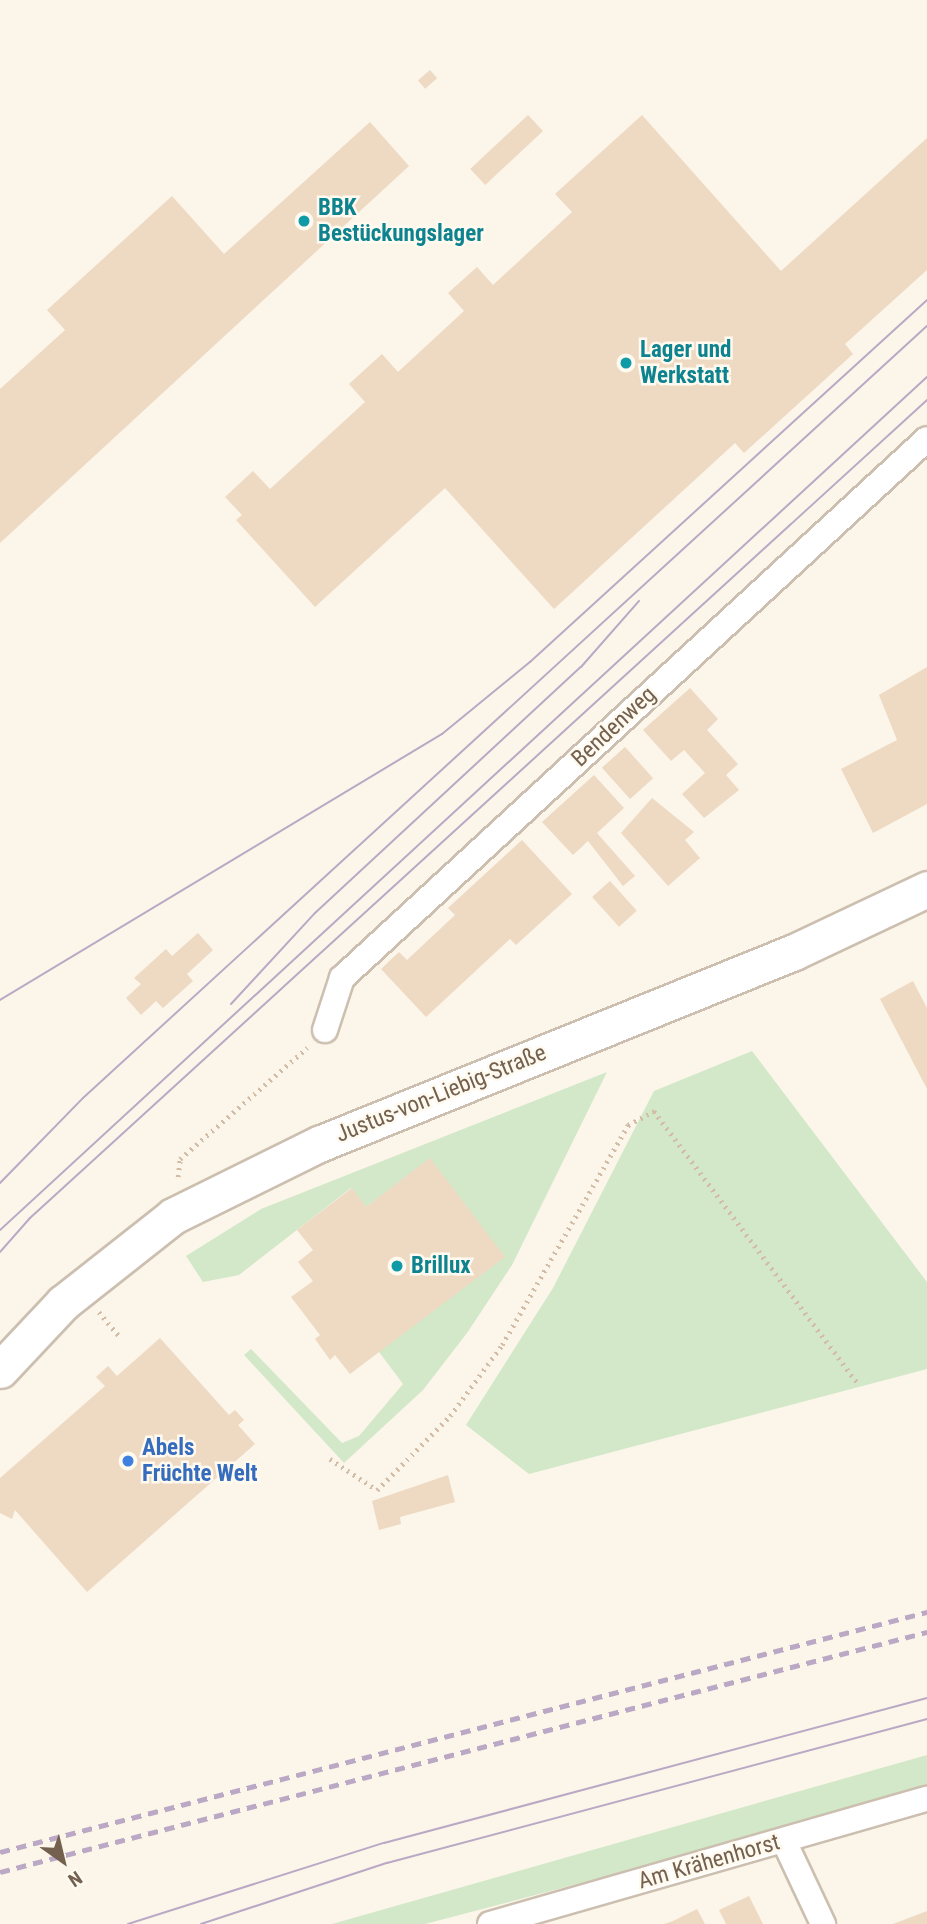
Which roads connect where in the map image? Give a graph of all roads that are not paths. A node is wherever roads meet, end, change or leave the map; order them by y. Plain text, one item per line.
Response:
1 (927, 439) edge
2 (927, 889) edge
3 (325, 1030) road end
4 (0, 1370) edge
5 (927, 1799) edge
6 (784, 1841) junction
7 (490, 1924) edge
8 (823, 1924) edge

1 - 3 street, Bendenweg
2 - 4 main road, Justus-von-Liebig-Straße
5 - 6 street, Am Krähenhorst
6 - 7 street, Am Krähenhorst
6 - 8 street

